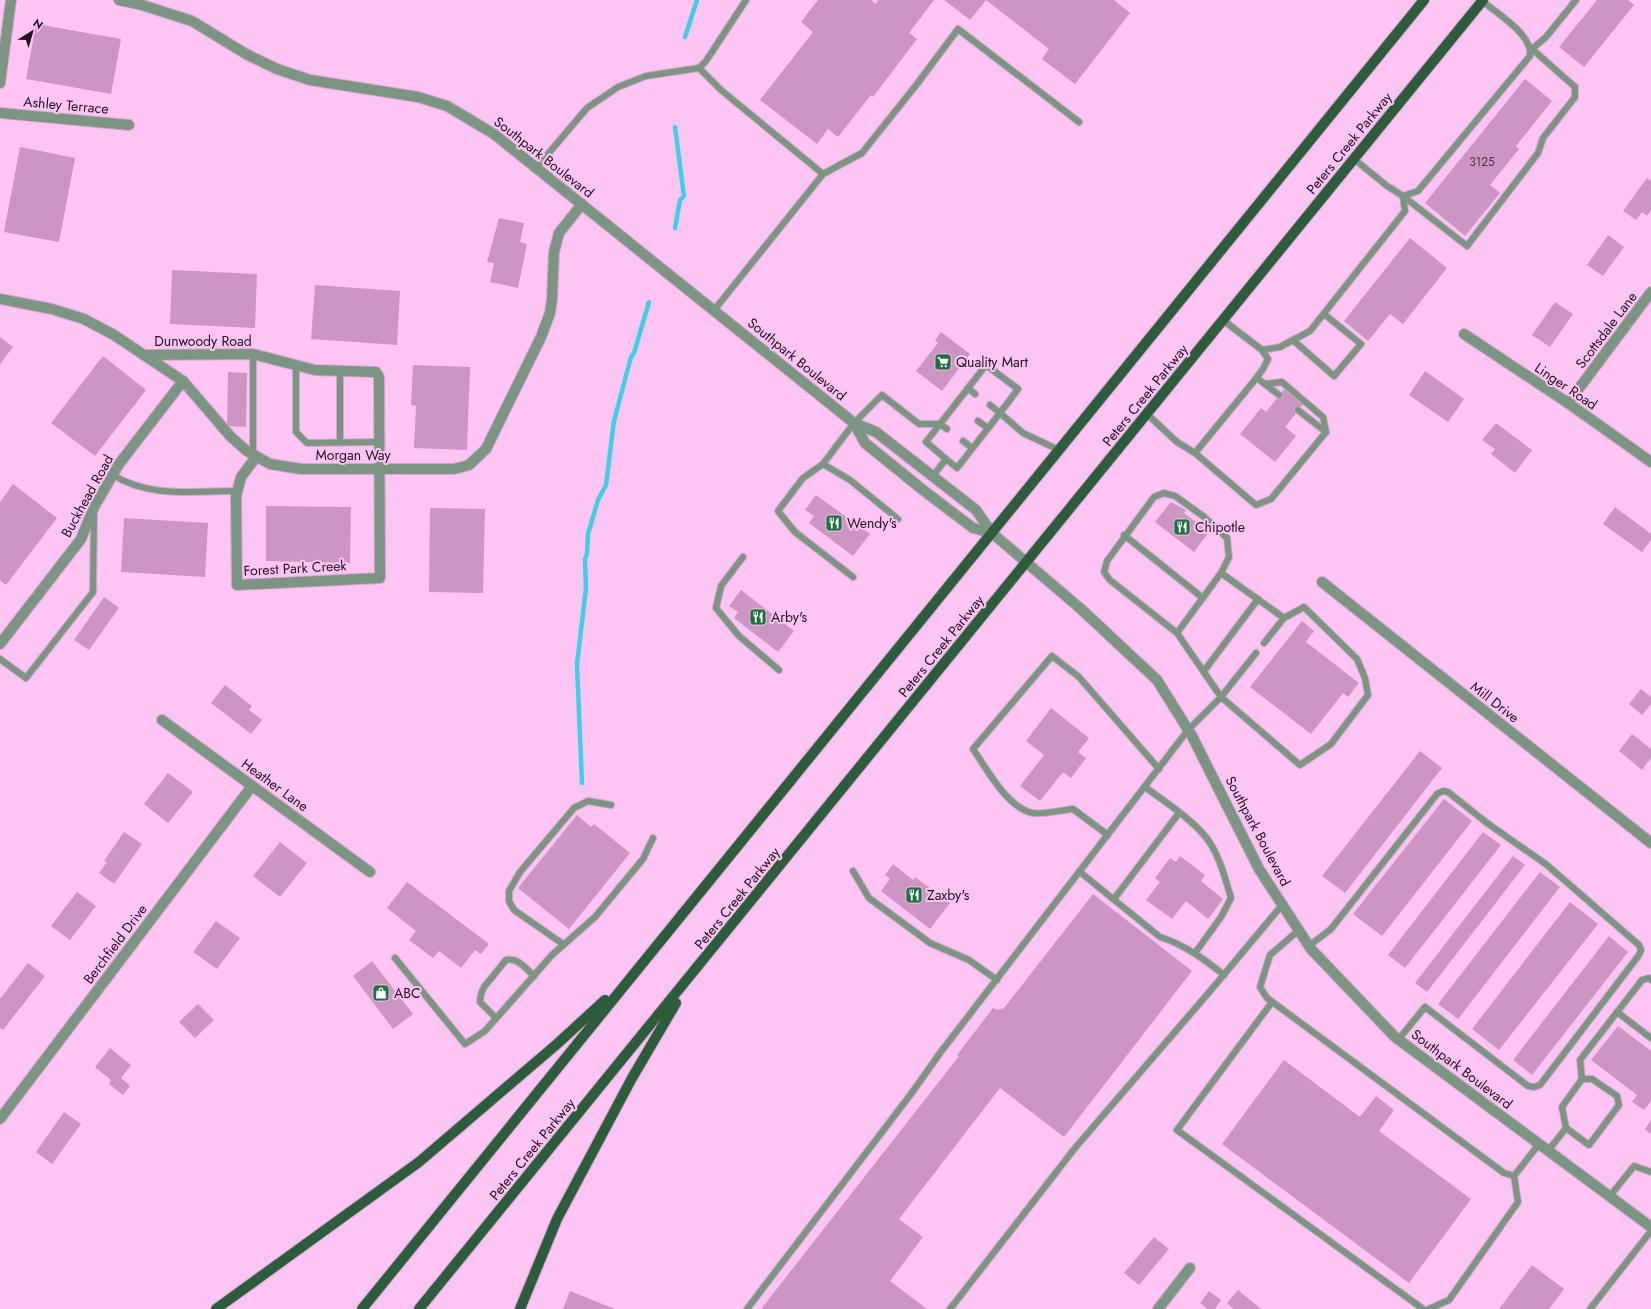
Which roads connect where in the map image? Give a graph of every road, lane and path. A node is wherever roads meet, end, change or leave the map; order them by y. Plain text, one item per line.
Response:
1 (11, 0) edge
2 (119, 0) edge
3 (746, 0) edge
4 (1424, 0) edge
5 (1482, 0) edge
6 (1576, 0) edge
7 (1532, 49) junction
8 (2, 52) edge
9 (699, 68) junction
10 (0, 83) edge
11 (0, 113) edge
12 (1079, 122) dead end
13 (129, 125) dead end
14 (1354, 158) junction
15 (536, 168) junction
16 (823, 174) junction
17 (1403, 196) junction
18 (582, 204) junction
19 (1651, 292) edge
20 (0, 299) edge
21 (715, 310) junction
22 (1324, 314) junction
23 (1223, 320) junction
24 (1464, 334) dead end
25 (1294, 341) junction
26 (1262, 350) junction
27 (253, 354) junction
28 (144, 355) junction
29 (296, 366) junction
30 (340, 371) junction
31 (1257, 378) junction
32 (183, 381) junction
33 (1265, 384) junction
34 (968, 388) junction
35 (975, 394) dead end
36 (1279, 396) dead end
37 (1568, 403) junction
38 (990, 405) dead end
39 (1298, 410) dead end
40 (1000, 413) junction
41 (1147, 414) junction
42 (978, 421) dead end
43 (854, 423) junction
44 (940, 424) junction
45 (988, 428) junction
46 (947, 429) dead end
47 (1326, 432) junction
48 (963, 441) dead end
49 (340, 442) junction
50 (379, 442) junction
51 (972, 448) junction
52 (1058, 450) junction
53 (1195, 453) junction
54 (255, 456) junction
55 (946, 459) junction
56 (1651, 462) edge
57 (823, 464) junction
58 (379, 470) junction
59 (113, 475) junction
60 (933, 476) junction
61 (237, 491) junction
62 (94, 507) junction
63 (898, 519) dead end
64 (992, 533) junction
65 (1124, 535) junction
66 (743, 557) dead end
67 (1026, 563) junction
68 (1221, 573) junction
69 (853, 577) dead end
70 (1322, 582) dead end
71 (1203, 598) junction
72 (1258, 600) junction
73 (1284, 618) junction
74 (1177, 633) junction
75 (1264, 643) dead end
76 (0, 644) edge
77 (1256, 653) dead end
78 (0, 658) edge
79 (779, 670) dead end
80 (1204, 672) junction
81 (1221, 697) junction
82 (162, 720) dead end
83 (1188, 730) junction
84 (1158, 769) junction
85 (252, 786) junction
86 (1145, 787) junction
87 (611, 805) dead end
88 (1179, 813) junction
89 (1108, 835) junction
90 (653, 838) dead end
91 (1651, 844) edge
92 (853, 871) dead end
93 (370, 872) dead end
94 (1080, 872) junction
95 (1114, 899) junction
96 (1282, 905) junction
97 (1299, 930) junction
98 (563, 944) junction
99 (1309, 946) junction
100 (1195, 953) junction
101 (395, 958) dead end
102 (1224, 975) junction
103 (534, 976) junction
104 (630, 976) junction
105 (691, 976) junction
106 (997, 980) junction
107 (1651, 980) edge
108 (1272, 1002) junction
109 (1617, 1012) junction
110 (496, 1018) junction
111 (1651, 1038) edge
112 (1398, 1040) junction
113 (1582, 1079) junction
114 (0, 1119) edge
115 (1566, 1128) junction
116 (1539, 1144) junction
117 (1548, 1151) junction
118 (1651, 1172) edge
119 (1514, 1176) junction
120 (1610, 1196) junction
121 (1651, 1227) edge
122 (1651, 1231) edge
123 (1190, 1268) dead end
124 (216, 1309) edge
125 (362, 1309) edge
126 (419, 1309) edge
127 (520, 1309) edge
128 (747, 1309) edge
129 (950, 1309) edge
130 (1158, 1309) edge
131 (1423, 1309) edge
132 (1429, 1309) edge
133 (1590, 1309) edge

1 - 8 street
2 - 15 street, Southpark Boulevard
3 - 9 lane
4 - 52 main road
5 - 7 lane
5 - 14 main road, Peters Creek Parkway
6 - 7 lane
7 - 17 lane
7 - 17 lane
8 - 10 street
9 - 15 lane
9 - 16 lane
11 - 13 street, Ashley Terrace
12 - 16 lane
14 - 17 lane
14 - 23 main road, Peters Creek Parkway
15 - 18 street, Southpark Boulevard
16 - 21 lane
17 - 22 lane
18 - 21 street, Southpark Boulevard
18 - 58 street, Morgan Way
19 - 37 street, Scottsdale Lane
20 - 28 street, Morgan Way
21 - 43 street, Southpark Boulevard
22 - 25 lane
22 - 25 lane
23 - 26 lane
23 - 41 main road, Peters Creek Parkway
24 - 37 street, Linger Road
25 - 26 lane
26 - 31 lane
27 - 28 street, Dunwoody Road
27 - 29 street, Dunwoody Road
27 - 54 lane
28 - 32 street, Morgan Way
29 - 30 street, Dunwoody Road
29 - 49 lane
30 - 49 lane
30 - 50 street, Dunwoody Road
31 - 33 lane
31 - 53 lane
32 - 54 street, Morgan Way
32 - 59 street, Buckhead Road
33 - 36 lane
33 - 47 lane
34 - 35 lane
34 - 40 lane
34 - 44 lane
37 - 56 street, Linger Road
38 - 40 lane
39 - 47 lane
40 - 45 lane
40 - 52 lane
41 - 53 lane
41 - 67 main road, Peters Creek Parkway
42 - 45 lane
43 - 44 lane
43 - 57 lane
43 - 60 street, Southpark Boulevard
43 - 64 street, Southpark Boulevard
44 - 46 lane
44 - 55 lane
45 - 51 lane
47 - 53 lane
48 - 51 lane
49 - 50 lane
50 - 58 street, Dunwoody Road
51 - 55 lane
52 - 64 main road
54 - 58 street, Morgan Way
54 - 61 street, Forest Park Creek
55 - 60 lane
57 - 63 lane
57 - 69 lane
58 - 61 street, Forest Park Creek
59 - 61 lane
59 - 62 street, Buckhead Road
60 - 64 street, Southpark Boulevard
62 - 76 street, Buckhead Road
62 - 78 lane
64 - 67 street, Southpark Boulevard
64 - 104 main road
65 - 68 lane
65 - 71 lane
65 - 74 lane
66 - 79 lane
67 - 83 street, Southpark Boulevard
67 - 105 main road, Peters Creek Parkway
68 - 71 lane
68 - 72 lane
70 - 91 street, Mill Drive
71 - 74 lane
72 - 73 lane
72 - 80 lane
73 - 75 lane
73 - 81 lane
74 - 80 lane
77 - 81 lane
80 - 81 lane
81 - 83 lane
82 - 85 street, Heather Lane
83 - 84 lane
83 - 96 street, Southpark Boulevard
84 - 86 lane
84 - 89 lane
85 - 93 street, Heather Lane
85 - 114 street, Berchfield Drive
86 - 88 lane
86 - 89 lane
87 - 98 lane
88 - 95 lane
88 - 100 lane
89 - 94 lane
90 - 98 lane
92 - 106 lane
94 - 95 lane
94 - 106 lane
95 - 100 lane
96 - 97 street, Southpark Boulevard
96 - 102 lane
97 - 99 street, Southpark Boulevard
97 - 108 lane
98 - 103 lane
99 - 112 street, Southpark Boulevard
99 - 112 lane
100 - 102 lane
101 - 110 lane
102 - 129 lane
103 - 110 lane
103 - 110 lane
104 - 124 main road
104 - 125 main road
105 - 126 main road, Peters Creek Parkway
105 - 127 main road
106 - 128 lane
107 - 109 lane
108 - 119 lane
108 - 131 lane
109 - 111 lane
109 - 113 lane
112 - 116 street, Southpark Boulevard
113 - 115 lane
113 - 115 lane
115 - 117 lane
116 - 117 street, Southpark Boulevard
116 - 119 lane
117 - 120 street, Southpark Boulevard
118 - 120 lane
119 - 132 lane
120 - 121 street, Southpark Boulevard
122 - 133 lane
123 - 130 street

